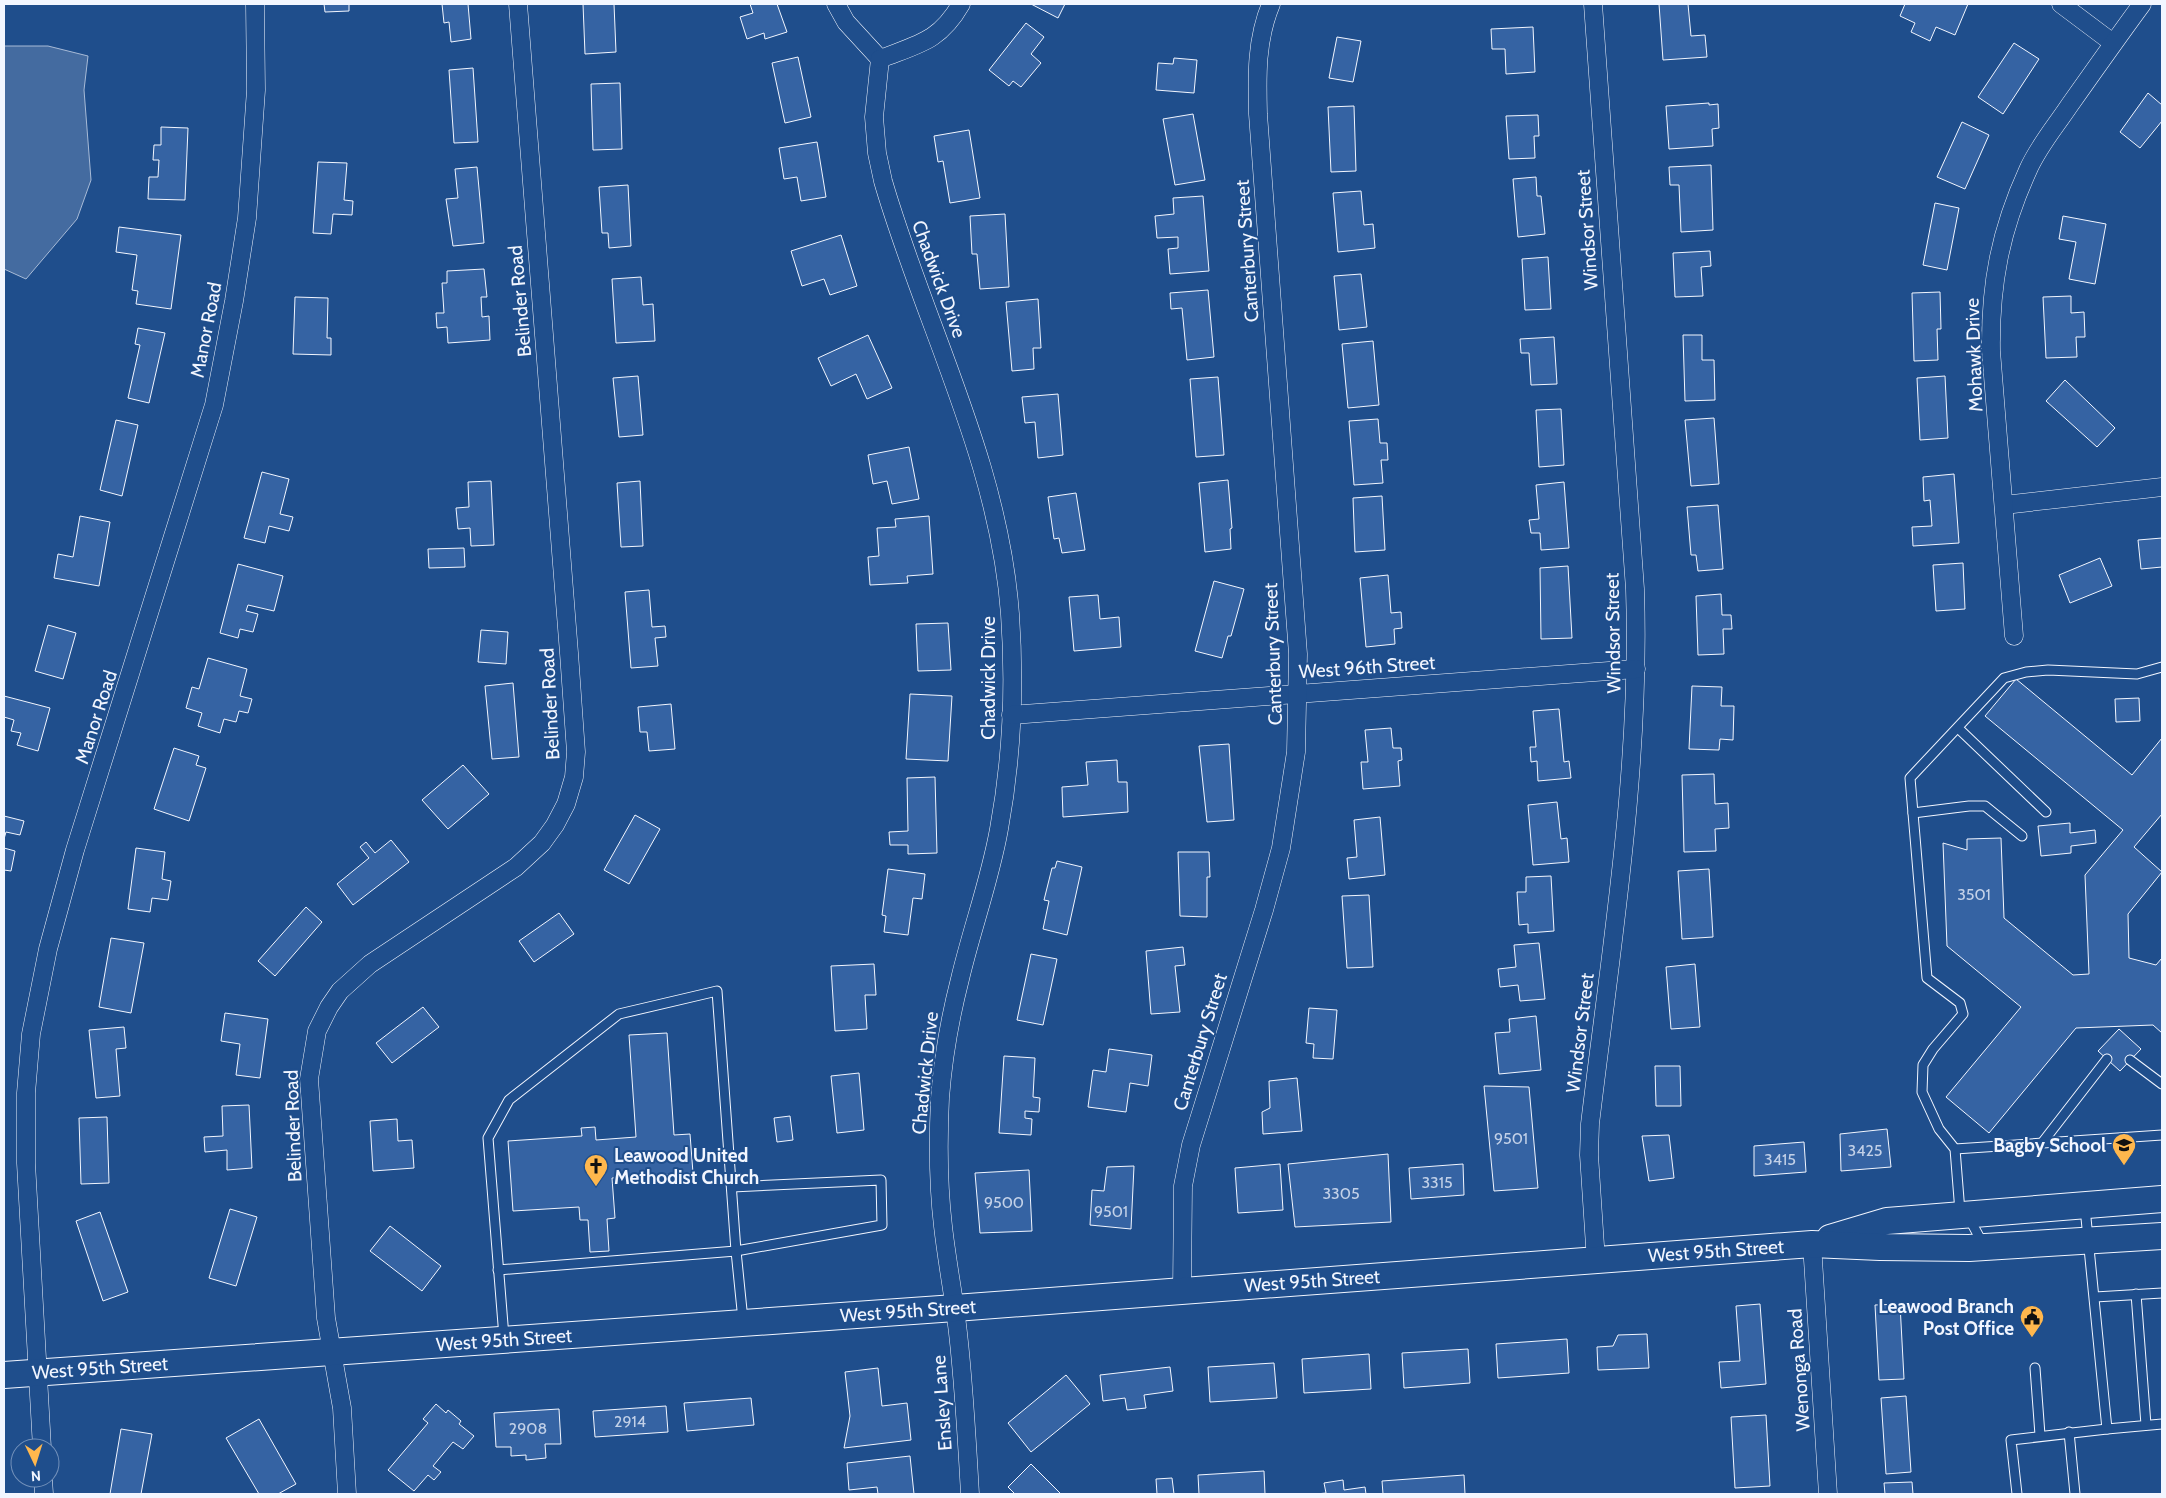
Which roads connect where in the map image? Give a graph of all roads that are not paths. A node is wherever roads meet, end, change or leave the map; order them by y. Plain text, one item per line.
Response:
1 (255, 4) edge
2 (518, 4) edge
3 (836, 4) edge
4 (961, 4) edge
5 (1271, 4) edge
6 (1593, 4) edge
7 (2062, 4) edge
8 (2142, 4) edge
9 (2112, 43) junction
10 (880, 59) junction
11 (2162, 487) edge
12 (2004, 505) junction
13 (2014, 636) dead end
14 (2162, 666) edge
15 (1636, 669) junction
16 (1298, 693) junction
17 (1011, 715) junction
18 (1958, 728) junction
19 (2046, 812) dead end
20 (1913, 813) junction
21 (2022, 836) dead end
22 (2107, 1059) dead end
23 (2130, 1060) dead end
24 (2162, 1084) edge
25 (2162, 1135) edge
26 (2042, 1143) junction
27 (1955, 1149) junction
28 (732, 1187) junction
29 (2162, 1199) edge
30 (2085, 1205) junction
31 (1964, 1214) junction
32 (2162, 1236) edge
33 (2087, 1240) junction
34 (1812, 1244) junction
35 (1984, 1246) junction
36 (736, 1251) junction
37 (1596, 1261) junction
38 (498, 1270) junction
39 (1182, 1291) junction
40 (2162, 1293) edge
41 (2136, 1294) junction
42 (2095, 1297) junction
43 (955, 1308) junction
44 (743, 1323) junction
45 (504, 1340) junction
46 (331, 1352) junction
47 (2035, 1368) dead end
48 (38, 1372) junction
49 (4, 1375) edge
50 (2162, 1424) edge
51 (2146, 1426) junction
52 (2107, 1429) junction
53 (2069, 1432) junction
54 (2040, 1436) junction
55 (41, 1438) edge
56 (348, 1494) edge
57 (970, 1494) edge
58 (1828, 1494) edge
59 (2017, 1494) edge
60 (2075, 1494) edge

1 - 48 street, Manor Road
2 - 46 street, Belinder Road
3 - 10 street
4 - 10 street
5 - 16 street, Canterbury Street
6 - 15 street, Windsor Street
7 - 9 street
8 - 9 street, Mohawk Drive
9 - 12 street, Mohawk Drive
10 - 17 street, Chadwick Drive
11 - 12 street
12 - 13 street, Mohawk Drive
14 - 18 lane
15 - 16 street, West 96th Street
15 - 37 street, Windsor Street
16 - 17 street, West 96th Street
16 - 39 street, Canterbury Street
17 - 43 street, Chadwick Drive
18 - 19 lane
18 - 20 lane
20 - 21 lane
20 - 27 lane
22 - 26 lane
23 - 24 lane
25 - 26 lane
26 - 27 lane
27 - 31 lane
28 - 36 lane
28 - 36 lane
28 - 38 lane
29 - 30 main road, West 95th Street
30 - 31 main road, West 95th Street
30 - 33 lane
31 - 34 main road, West 95th Street
31 - 35 lane
32 - 33 main road, West 95th Street
33 - 35 main road, West 95th Street
33 - 42 lane
34 - 35 main road, West 95th Street
34 - 37 main road, West 95th Street
34 - 58 street, Wenonga Road
36 - 38 lane
36 - 44 lane
37 - 39 main road, West 95th Street
38 - 45 lane
39 - 43 main road, West 95th Street
40 - 41 lane
41 - 42 lane
41 - 51 lane
42 - 52 lane
43 - 44 main road, West 95th Street
43 - 57 street, Ensley Lane
44 - 45 main road, West 95th Street
45 - 46 main road, West 95th Street
46 - 48 main road, West 95th Street
46 - 56 street, Belinder Road
47 - 54 lane
48 - 49 main road, West 95th Street
48 - 55 street, Manor Road
50 - 51 lane
51 - 52 lane
52 - 53 lane
53 - 54 lane
53 - 60 lane
54 - 59 lane

